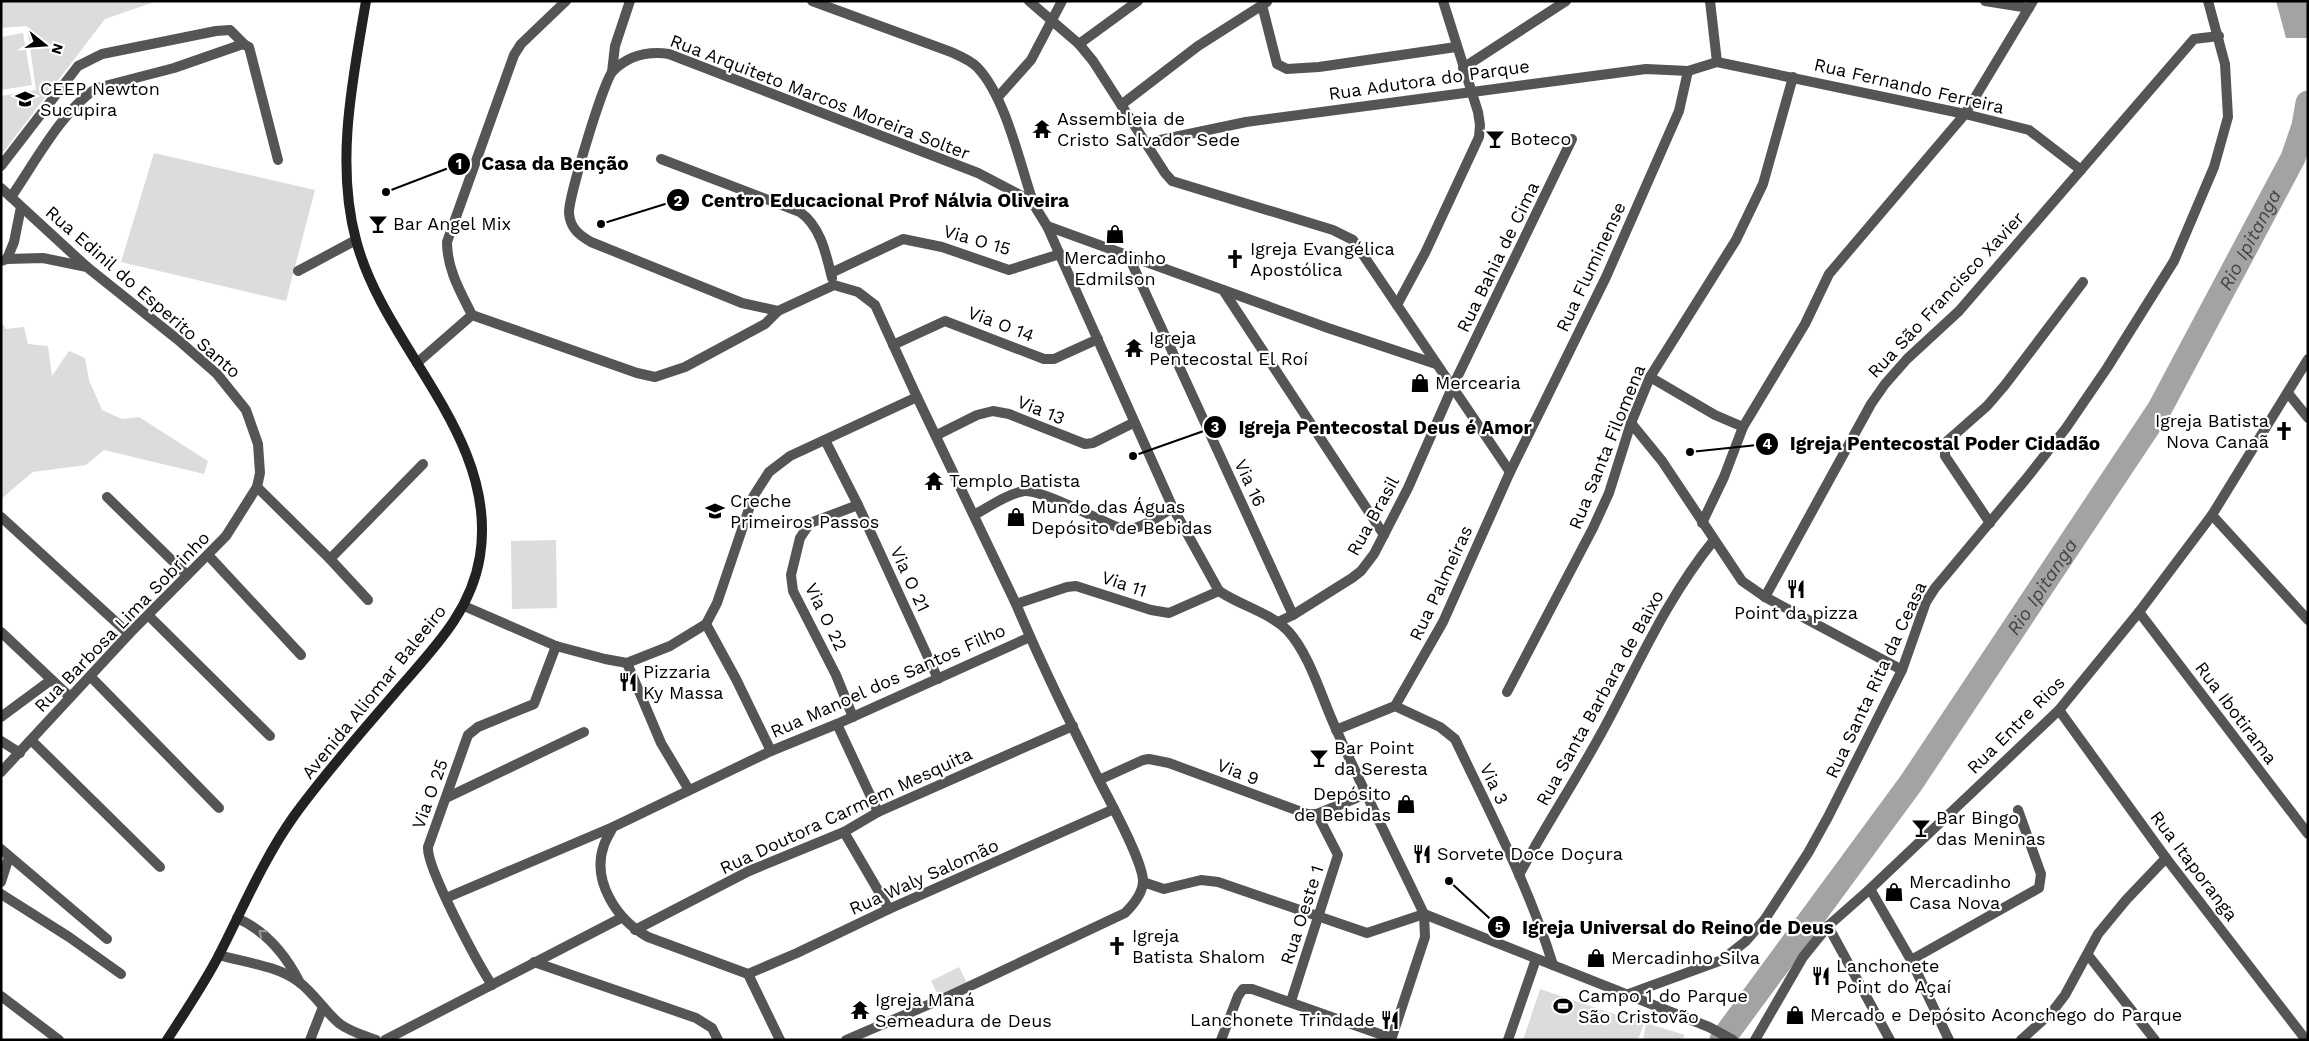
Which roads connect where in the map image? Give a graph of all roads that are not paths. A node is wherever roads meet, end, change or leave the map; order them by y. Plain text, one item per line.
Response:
1 (366, 1) edge
2 (566, 1) edge
3 (630, 1) edge
4 (812, 1) edge
5 (1029, 1) edge
6 (1062, 1) edge
7 (1138, 1) edge
8 (1443, 1) edge
9 (1566, 1) edge
10 (1710, 1) edge
11 (1986, 1) edge
12 (2208, 1) edge
13 (1265, 3) edge
14 (2031, 4) edge
15 (1052, 22) junction
16 (2219, 36) junction
17 (1079, 44) junction
18 (245, 45) junction
19 (1456, 48) junction
20 (1717, 62) junction
21 (1463, 68) junction
22 (1688, 71) junction
23 (612, 72) junction
24 (1793, 77) junction
25 (1470, 90) junction
26 (998, 97) junction
27 (1121, 105) junction
28 (1965, 114) junction
29 (1572, 140) dead end
30 (1146, 143) junction
31 (661, 159) dead end
32 (278, 160) dead end
33 (1, 166) edge
34 (2081, 170) junction
35 (1, 188) edge
36 (11, 197) junction
37 (1034, 205) junction
38 (20, 207) junction
39 (1047, 226) junction
40 (356, 240) junction
41 (1060, 254) junction
42 (1128, 255) junction
43 (4, 260) edge
44 (87, 267) junction
45 (298, 270) dead end
46 (831, 273) junction
47 (2083, 282) dead end
48 (834, 285) junction
49 (1223, 290) junction
50 (1397, 305) junction
51 (778, 311) junction
52 (472, 315) junction
53 (1098, 339) junction
54 (893, 345) junction
55 (2308, 359) edge
56 (416, 362) junction
57 (1436, 364) junction
58 (1650, 377) junction
59 (1452, 388) junction
60 (2288, 394) junction
61 (917, 397) junction
62 (2308, 418) edge
63 (1133, 423) junction
64 (1631, 423) junction
65 (1743, 427) junction
66 (937, 435) junction
67 (825, 440) junction
68 (423, 464) dead end
69 (1510, 472) junction
70 (256, 487) junction
71 (106, 497) dead end
72 (858, 505) junction
73 (1173, 508) junction
74 (974, 515) junction
75 (2212, 515) junction
76 (1, 517) edge
77 (1702, 523) junction
78 (1990, 523) junction
79 (1384, 535) junction
80 (1714, 540) junction
81 (208, 555) junction
82 (330, 559) junction
83 (187, 575) junction
84 (1220, 591) junction
85 (1765, 597) junction
86 (368, 600) dead end
87 (1016, 604) junction
88 (464, 606) junction
89 (2138, 612) junction
90 (1293, 615) junction
91 (149, 616) junction
92 (2308, 620) edge
93 (1278, 622) junction
94 (706, 624) junction
95 (1, 632) edge
96 (129, 634) junction
97 (1030, 637) junction
98 (556, 646) junction
99 (301, 655) dead end
100 (627, 663) junction
101 (1902, 670) junction
102 (91, 677) junction
103 (938, 679) junction
104 (51, 680) junction
105 (1507, 692) dead end
106 (70, 697) junction
107 (1395, 706) junction
108 (2059, 710) junction
109 (1, 717) edge
110 (853, 717) junction
111 (837, 724) junction
112 (1072, 726) junction
113 (1336, 730) junction
114 (584, 732) dead end
115 (270, 736) dead end
116 (1, 741) edge
117 (32, 741) junction
118 (771, 751) junction
119 (20, 753) junction
120 (1, 772) edge
121 (1099, 780) junction
122 (689, 790) junction
123 (1366, 794) junction
124 (446, 798) junction
125 (219, 808) dead end
126 (1114, 809) junction
127 (2018, 810) dead end
128 (878, 812) junction
129 (1317, 814) junction
130 (613, 827) junction
131 (844, 832) junction
132 (2308, 834) edge
133 (1, 849) edge
134 (9, 856) junction
135 (2166, 858) junction
136 (160, 867) dead end
137 (1520, 875) junction
138 (1, 882) edge
139 (1143, 882) junction
140 (1870, 889) junction
141 (1, 894) edge
142 (446, 898) junction
143 (889, 909) junction
144 (1424, 914) junction
145 (1318, 915) junction
146 (237, 918) junction
147 (621, 918) junction
148 (1828, 926) junction
149 (634, 930) junction
150 (107, 940) dead end
151 (219, 954) junction
152 (283, 955) junction
153 (2088, 955) junction
154 (1536, 959) junction
155 (1911, 960) junction
156 (534, 962) junction
157 (1553, 965) junction
158 (274, 968) junction
159 (121, 974) dead end
160 (748, 974) junction
161 (301, 983) junction
162 (492, 985) junction
163 (1626, 995) junction
164 (1, 996) edge
165 (1291, 1001) junction
166 (323, 1007) junction
167 (1391, 1039) edge
168 (59, 1040) edge
169 (167, 1040) edge
170 (310, 1040) edge
171 (376, 1040) edge
172 (385, 1040) edge
173 (718, 1040) edge
174 (780, 1040) edge
175 (846, 1040) edge
176 (1221, 1040) edge
177 (1508, 1040) edge
178 (1733, 1040) edge
179 (1756, 1040) edge
180 (1890, 1040) edge
181 (1949, 1040) edge
182 (2021, 1040) edge
183 (2155, 1040) edge
184 (2306, 1040) edge

1 - 40 main road, Avenida Aliomar Baleeiro
2 - 52 street
3 - 23 street
4 - 26 street, Rua Arquiteto Marcos Moreira Solter
5 - 15 street
6 - 15 street
7 - 17 street
8 - 19 street
9 - 21 street
10 - 20 street
11 - 14 street
12 - 16 street, Rua Santa Rita da Ceasa
13 - 19 street
13 - 27 street
14 - 28 street
15 - 17 street
15 - 26 street
16 - 34 street, Rua São Francisco Xavier
16 - 78 street, Rua Santa Rita da Ceasa
17 - 27 street
18 - 32 street
18 - 33 street
18 - 36 street
19 - 21 street
20 - 22 street, Rua Adutora do Parque
20 - 24 street, Rua Fernando Ferreira
21 - 25 street
22 - 25 street, Rua Adutora do Parque
22 - 69 street, Rua Fluminense
23 - 37 street, Rua Arquiteto Marcos Moreira Solter
23 - 51 street
24 - 28 street, Rua Fernando Ferreira
24 - 58 street, Rua Santa Filomena
25 - 30 street, Rua Adutora do Parque
25 - 50 street
26 - 37 street, Rua Arquiteto Marcos Moreira Solter
27 - 30 street
28 - 34 street, Rua Fernando Ferreira
28 - 65 street
29 - 59 street, Rua Bahia de Cima
30 - 50 street
31 - 46 street
34 - 85 street, Rua São Francisco Xavier
35 - 36 street, Rua Edinil do Esperito Santo
36 - 38 street, Rua Edinil do Esperito Santo
37 - 39 street, Rua Arquiteto Marcos Moreira Solter
38 - 43 street
38 - 44 street, Rua Edinil do Esperito Santo
39 - 41 street, Rua Arquiteto Marcos Moreira Solter
39 - 42 street
40 - 45 street
40 - 56 main road, Avenida Aliomar Baleeiro
41 - 46 street, Via O 15
41 - 53 street, Rua Arquiteto Marcos Moreira Solter
42 - 49 street
42 - 90 street, Via 16
43 - 44 street
44 - 70 street, Rua Edinil do Esperito Santo
46 - 48 street
47 - 78 street
48 - 51 street
48 - 54 street
49 - 57 street
49 - 79 street
50 - 57 street
51 - 52 street
52 - 56 street
53 - 54 street, Via O 14
53 - 63 street, Rua Arquiteto Marcos Moreira Solter
54 - 61 street
55 - 60 street, Rua Entre Rios
56 - 88 main road, Avenida Aliomar Baleeiro
57 - 59 street
58 - 64 street, Rua Santa Filomena
58 - 65 street
59 - 69 street
59 - 79 street, Rua Brasil
60 - 62 street
60 - 75 street, Rua Entre Rios
61 - 66 street
61 - 67 street
63 - 66 street, Via 13
63 - 73 street, Rua Arquiteto Marcos Moreira Solter
64 - 77 street
64 - 105 street, Rua Santa Filomena
65 - 77 street
66 - 74 street
67 - 72 street, Via O 21
67 - 94 street
68 - 82 street
69 - 107 street, Rua Palmeiras
70 - 81 street, Rua Barbosa Lima Sobrinho
70 - 82 street
71 - 83 street
72 - 103 street, Via O 21
72 - 110 street, Via O 22
73 - 74 street
73 - 84 street, Rua Arquiteto Marcos Moreira Solter
74 - 87 street
75 - 89 street, Rua Entre Rios
75 - 92 street
76 - 96 street
77 - 80 street
78 - 101 street, Rua Santa Rita da Ceasa
79 - 90 street, Rua Brasil
80 - 85 street
80 - 137 street, Rua Santa Barbara de Baixo
81 - 83 street, Rua Barbosa Lima Sobrinho
81 - 99 street
82 - 86 street
83 - 91 street, Rua Barbosa Lima Sobrinho
84 - 87 street, Via 11
84 - 93 street, Rua Arquiteto Marcos Moreira Solter
85 - 101 street
87 - 97 street
88 - 98 street
88 - 146 main road, Avenida Aliomar Baleeiro
89 - 108 street, Rua Entre Rios
89 - 132 street, Rua Ibotirama
90 - 93 street, Rua Brasil
91 - 96 street, Rua Barbosa Lima Sobrinho
91 - 115 street
93 - 113 street, Rua Arquiteto Marcos Moreira Solter
94 - 100 street
94 - 118 street
95 - 104 street
96 - 102 street, Rua Barbosa Lima Sobrinho
97 - 103 street, Rua Manoel dos Santos Filho
97 - 112 street, Rua Manoel dos Santos Filho
98 - 100 street
98 - 124 street, Via O 25
100 - 122 street
101 - 163 street, Rua Santa Rita da Ceasa
102 - 106 street, Rua Barbosa Lima Sobrinho
102 - 125 street
103 - 110 street, Rua Manoel dos Santos Filho
104 - 106 street
104 - 109 street
106 - 117 street, Rua Barbosa Lima Sobrinho
107 - 113 street
107 - 137 street, Via 3
108 - 135 street, Rua Itaporanga
108 - 140 street, Rua Entre Rios
110 - 111 street, Rua Manoel dos Santos Filho
111 - 118 street, Rua Manoel dos Santos Filho
111 - 128 street
112 - 121 street, Rua Manoel dos Santos Filho
112 - 128 street, Rua Doutora Carmem Mesquita
113 - 123 street, Rua Arquiteto Marcos Moreira Solter
114 - 124 street
116 - 119 street
117 - 119 street, Rua Barbosa Lima Sobrinho
117 - 136 street
118 - 122 street, Rua Manoel dos Santos Filho
119 - 120 street, Rua Barbosa Lima Sobrinho
121 - 126 street, Rua Manoel dos Santos Filho
121 - 129 street, Via 9
122 - 130 street, Rua Manoel dos Santos Filho
123 - 129 street
123 - 144 street, Rua Arquiteto Marcos Moreira Solter
124 - 142 street, Via O 25
126 - 139 street, Rua Manoel dos Santos Filho
126 - 143 street, Rua Waly Salomão
127 - 155 street
128 - 131 street, Rua Doutora Carmem Mesquita
129 - 145 street, Rua Oeste 1
130 - 142 street, Rua Manoel dos Santos Filho
130 - 147 street
131 - 143 street
131 - 149 street, Rua Doutora Carmem Mesquita
133 - 134 street
134 - 138 street
134 - 150 street
135 - 153 street
135 - 184 street, Rua Itaporanga
137 - 157 street, Via 3
139 - 145 street
139 - 175 street
140 - 148 street, Rua Entre Rios
140 - 155 street
141 - 159 street
142 - 162 street, Via O 25
143 - 160 street, Rua Waly Salomão
144 - 145 street
144 - 154 street
144 - 167 street
145 - 165 street, Rua Oeste 1
146 - 151 main road, Avenida Aliomar Baleeiro
152 -> 146 street
147 - 149 street
147 - 156 street
148 - 179 street, Rua Entre Rios
148 - 180 street
149 - 160 street
151 - 158 street
151 - 169 main road, Avenida Aliomar Baleeiro
152 - 158 street
152 - 161 street
153 - 182 street
153 - 183 street
154 - 157 street
154 - 177 street
155 - 181 street
156 - 162 street
156 - 173 street
157 - 163 street
158 - 161 street
160 - 174 street
161 - 166 street
162 - 172 street
163 - 178 street
164 - 168 street
165 - 167 street
165 - 176 street
166 - 170 street
166 - 171 street

